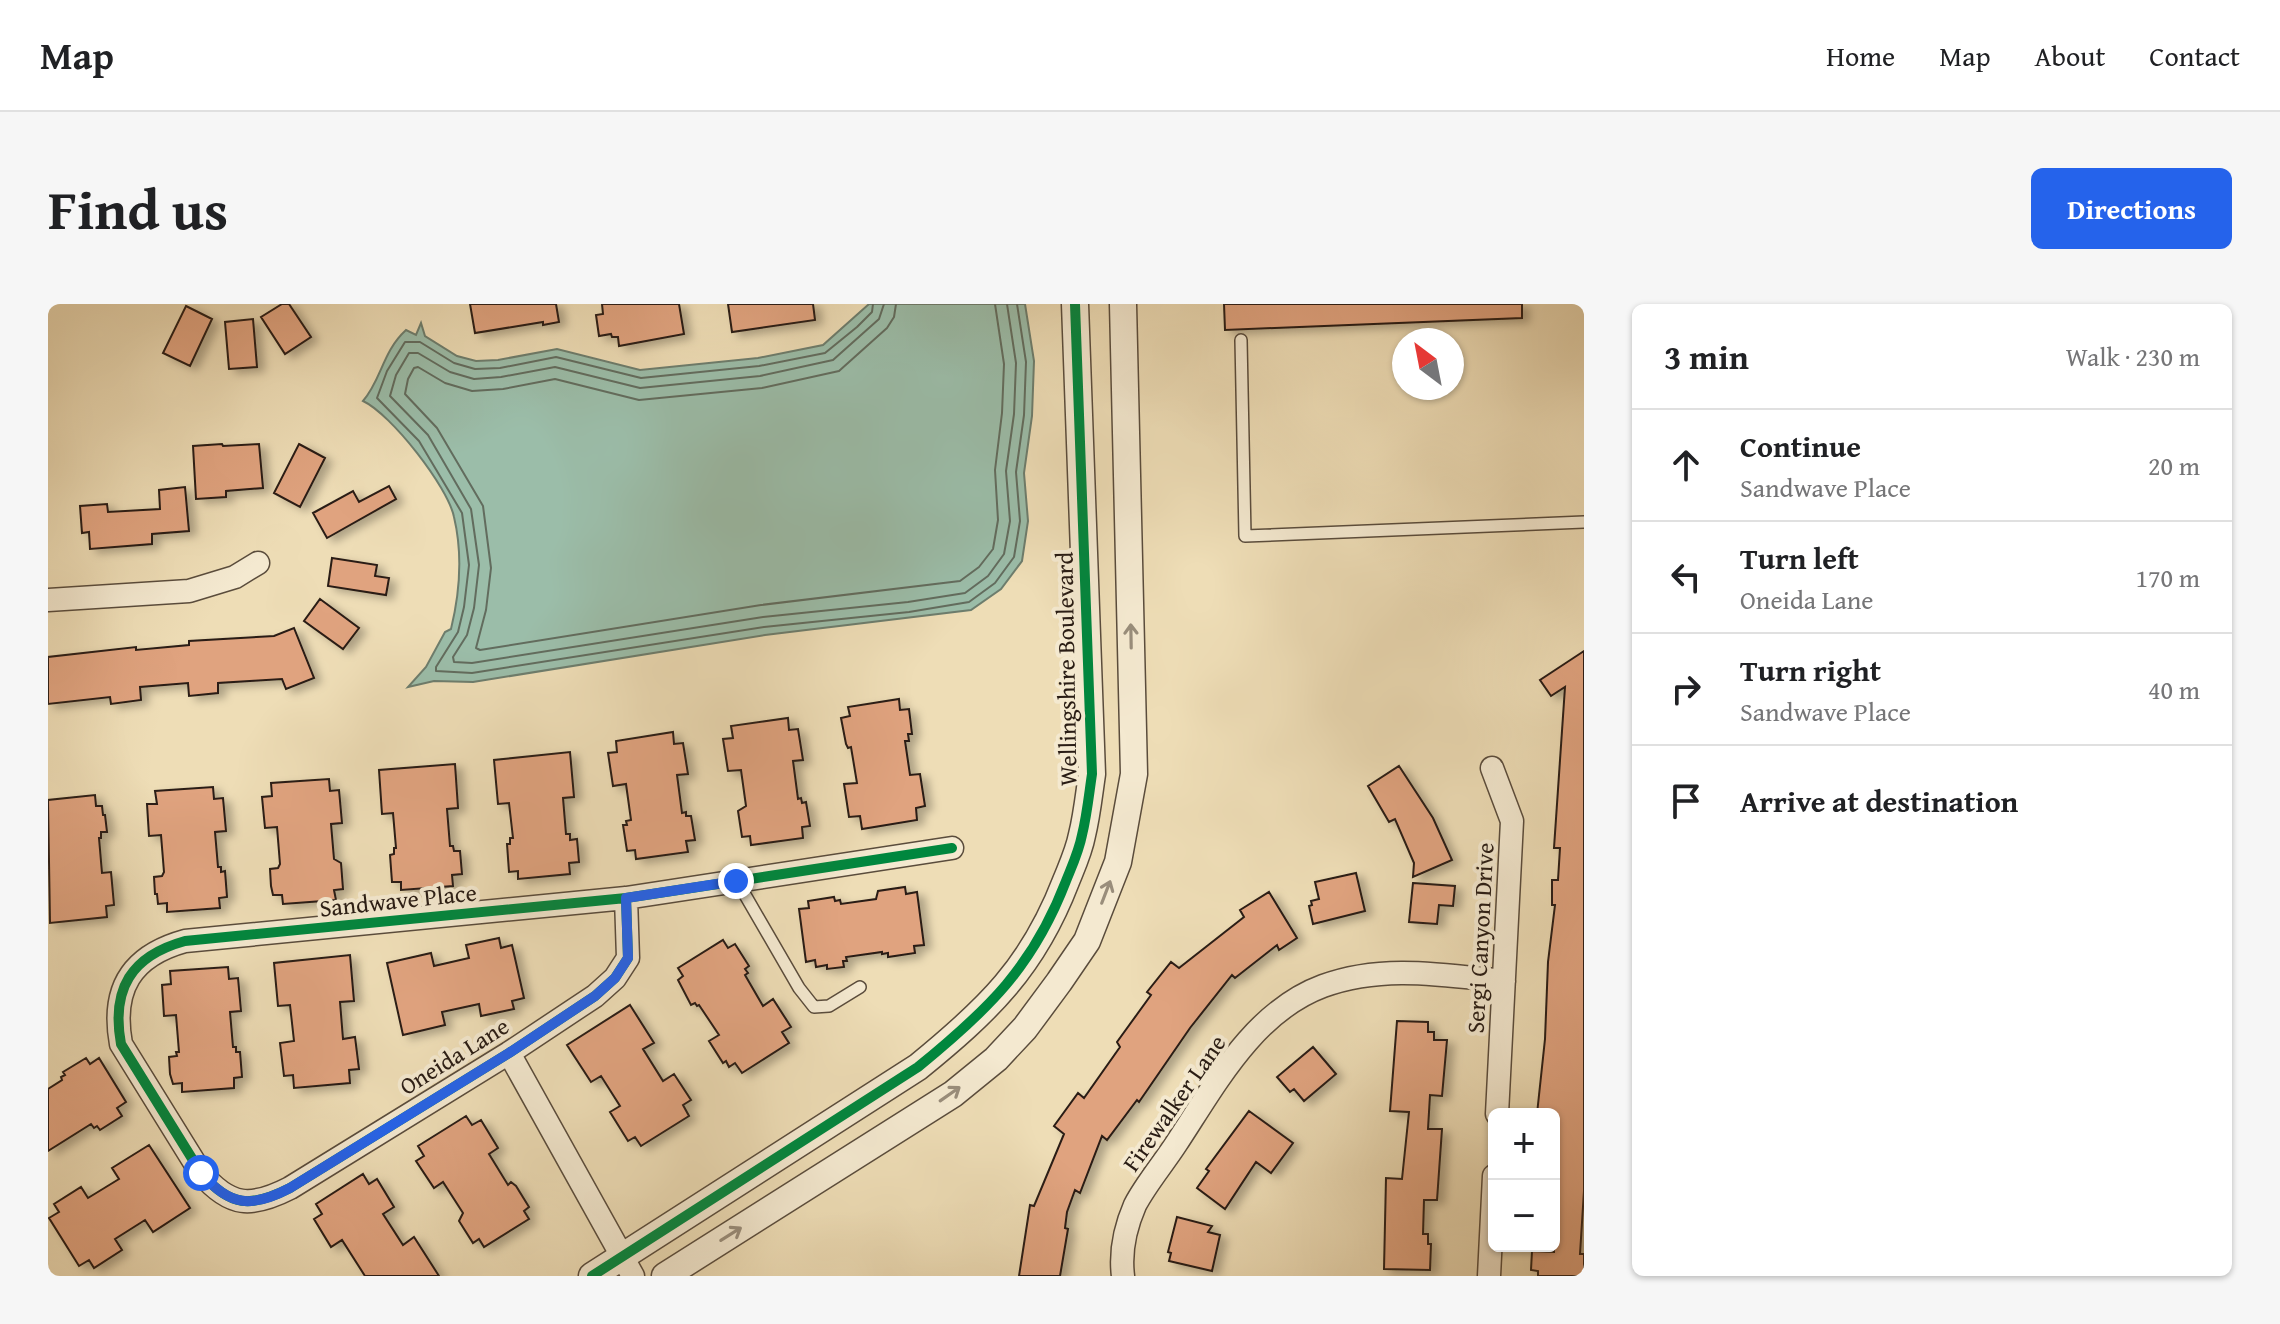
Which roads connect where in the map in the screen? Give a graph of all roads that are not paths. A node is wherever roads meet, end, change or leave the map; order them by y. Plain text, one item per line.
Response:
1 (1075, 304) edge
2 (1123, 304) edge
3 (1241, 340) dead end
4 (1584, 522) edge
5 (258, 563) dead end
6 (48, 600) edge
7 (1492, 768) dead end
8 (952, 848) dead end
9 (736, 881) junction
10 (626, 898) junction
11 (1504, 981) junction
12 (860, 987) dead end
13 (509, 1053) junction
14 (1497, 1108) edge
15 (1494, 1180) edge
16 (240, 1202) joint
17 (628, 1266) edge
18 (592, 1276) edge
19 (665, 1276) edge
20 (1123, 1276) edge
21 (1489, 1276) edge

1 - 17 street, Wellingshire Boulevard
19 -> 2 street
3 - 4 lane
5 - 6 street
7 - 11 street, Sergi Canyon Drive
8 - 9 street, Sandwave Place
9 - 10 street, Sandwave Place
9 - 12 lane
10 - 13 street, Oneida Lane
10 - 16 street, Sandwave Place
11 - 14 street, Sergi Canyon Drive
11 - 20 street, Firewalker Lane
13 - 16 street, Oneida Lane
13 - 17 street
15 - 21 street
17 - 18 street, Wellingshire Boulevard

